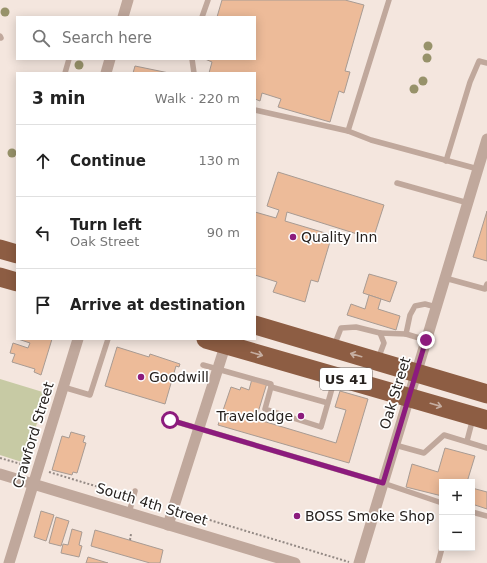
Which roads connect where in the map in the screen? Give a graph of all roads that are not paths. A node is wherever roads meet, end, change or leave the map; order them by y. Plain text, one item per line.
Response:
1 (128, 0) edge
2 (208, 0) edge
3 (389, 0) edge
4 (122, 16) edge
5 (202, 16) edge
6 (69, 60) edge
7 (110, 60) edge
8 (192, 60) edge
9 (487, 63) edge
10 (65, 72) edge
11 (106, 72) edge
12 (194, 72) edge
13 (256, 110) edge
14 (348, 132) junction
15 (487, 139) edge
16 (446, 161) junction
17 (478, 169) junction
18 (397, 183) dead end
19 (468, 203) junction
20 (0, 249) edge
21 (16, 254) edge
22 (0, 277) edge
23 (445, 278) junction
24 (16, 282) edge
25 (487, 284) edge
26 (436, 307) junction
27 (256, 325) edge
28 (380, 333) junction
29 (406, 334) junction
30 (78, 340) edge
31 (108, 340) edge
32 (213, 340) edge
33 (426, 340) junction
34 (226, 342) edge
35 (333, 348) junction
36 (378, 361) junction
37 (203, 365) dead end
38 (217, 369) junction
39 (416, 373) junction
40 (336, 376) junction
41 (63, 387) junction
42 (271, 387) junction
43 (487, 394) edge
44 (409, 397) junction
45 (328, 403) junction
46 (480, 418) edge
47 (170, 420) dead end
48 (198, 428) junction
49 (467, 442) junction
50 (395, 445) junction
51 (487, 448) edge
52 (0, 474) edge
53 (383, 483) junction
54 (33, 484) junction
55 (135, 491) dead end
56 (439, 502) edge
57 (129, 513) junction
58 (475, 513) edge
59 (487, 516) edge
60 (168, 525) junction
61 (441, 551) edge
62 (9, 563) edge
63 (295, 563) edge
64 (359, 563) edge
65 (438, 563) edge

1 - 4 street
2 - 5 lane
3 - 14 lane
6 - 10 lane
7 - 11 street
8 - 12 lane
9 - 16 lane
13 - 14 lane
14 - 16 lane
15 - 17 street, Oak Street
16 - 17 lane
17 - 19 street, Oak Street
18 - 19 lane
19 - 23 street, Oak Street
20 - 21 highway
22 - 24 highway
23 - 25 lane
23 - 26 street, Oak Street
26 - 29 lane
26 - 33 street, Oak Street
27 - 35 highway, US 41
28 - 29 lane
28 - 35 lane
28 - 36 lane
29 - 33 lane
30 - 41 street, Crawford Street
31 - 41 lane
32 - 34 highway, US 41
33 - 39 street, Oak Street
34 - 38 street
34 -> 40 highway, US 41
36 -> 35 highway, US 41
36 - 39 highway, US 41
37 - 38 lane
38 - 42 lane
38 - 48 street
39 - 43 highway, US 41
39 - 44 street, Oak Street
40 - 44 highway, US 41
40 - 45 lane
41 - 54 street, Crawford Street
42 - 45 lane
42 - 45 lane
44 -> 46 highway, US 41
44 - 50 street, Oak Street
46 - 49 lane
47 - 48 lane
48 - 53 lane
48 - 60 street
49 - 50 lane
49 - 51 lane
50 - 53 street, Oak Street
52 - 54 street, South 4th Street
53 - 56 lane
53 - 64 street, Oak Street
54 - 57 street, South 4th Street
54 - 62 street, Crawford Street
55 - 57 lane
57 - 60 street, South 4th Street
58 - 59 lane
60 - 63 street, South 4th Street
61 - 65 lane

